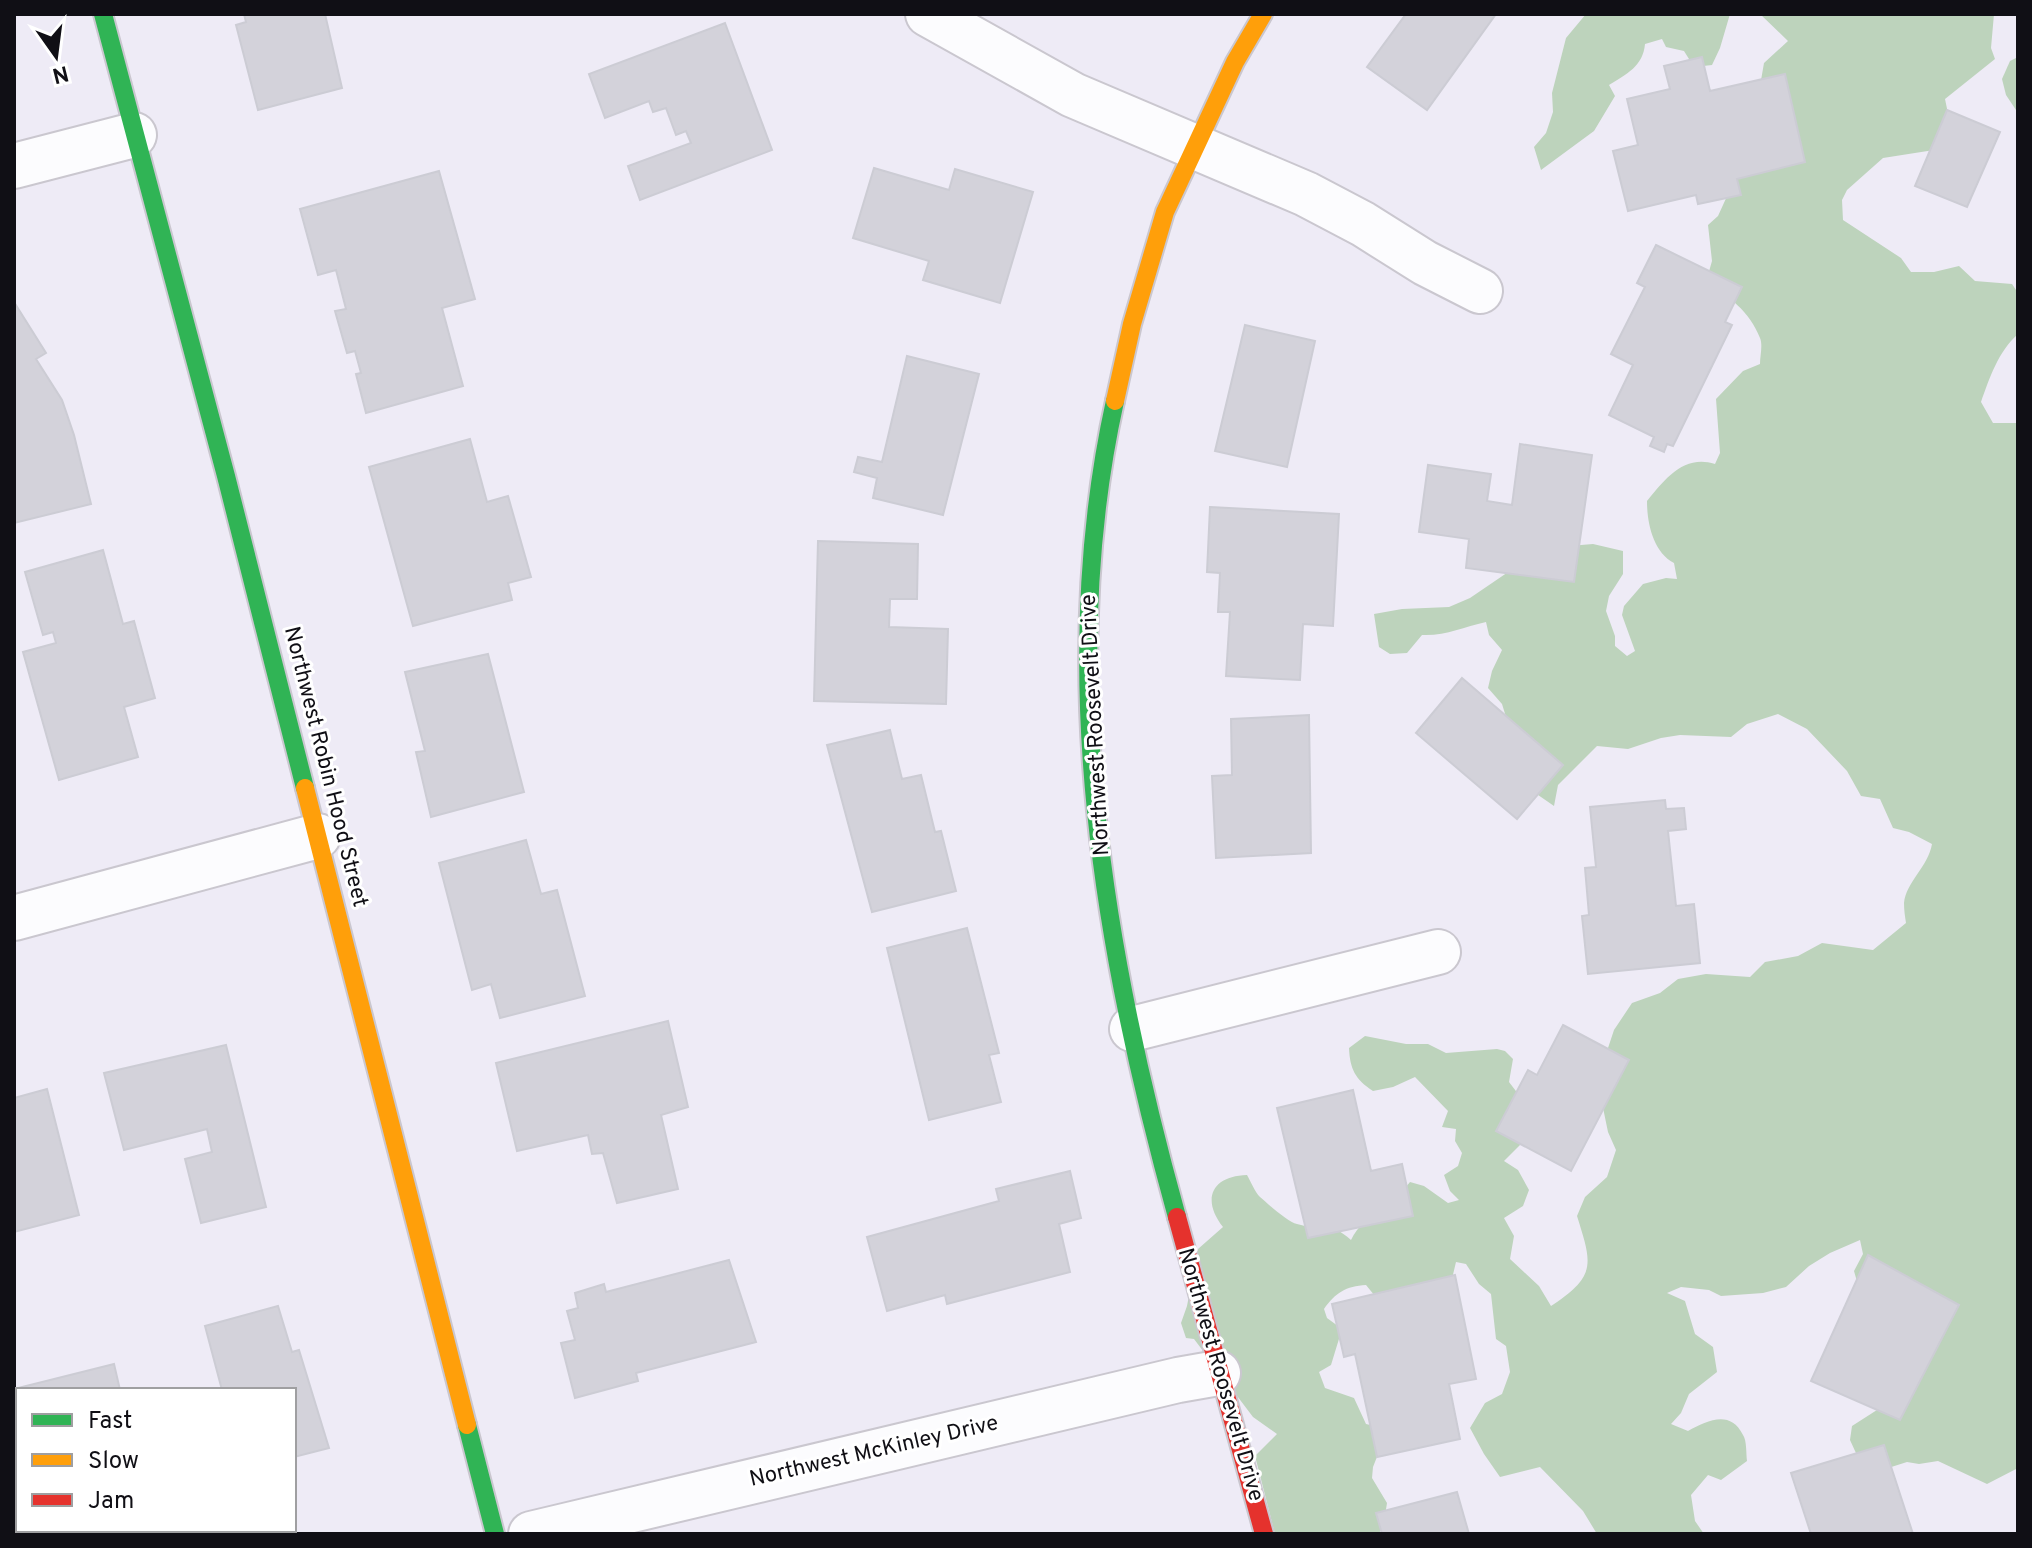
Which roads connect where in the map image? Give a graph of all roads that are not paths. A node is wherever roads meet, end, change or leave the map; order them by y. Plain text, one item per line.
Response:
1 (103, 14) edge
2 (928, 14) edge
3 (1263, 14) edge
4 (134, 135) junction
5 (1195, 146) junction
6 (14, 166) edge
7 (1480, 291) dead end
8 (318, 836) junction
9 (14, 918) edge
10 (1438, 952) dead end
11 (1132, 1029) junction
12 (1218, 1373) junction
13 (495, 1534) edge
14 (531, 1534) edge
15 (1264, 1534) edge

1 - 4 street, Northwest Robin Hood Street
2 - 5 street
3 - 5 street, Northwest Roosevelt Drive
4 - 6 street
4 - 8 street, Northwest Robin Hood Street
5 - 7 street
5 - 11 street, Northwest Roosevelt Drive
8 - 9 street
8 - 13 street, Northwest Robin Hood Street
10 - 11 street
11 - 12 street, Northwest Roosevelt Drive
12 - 14 street, Northwest McKinley Drive
12 - 15 street, Northwest Roosevelt Drive

